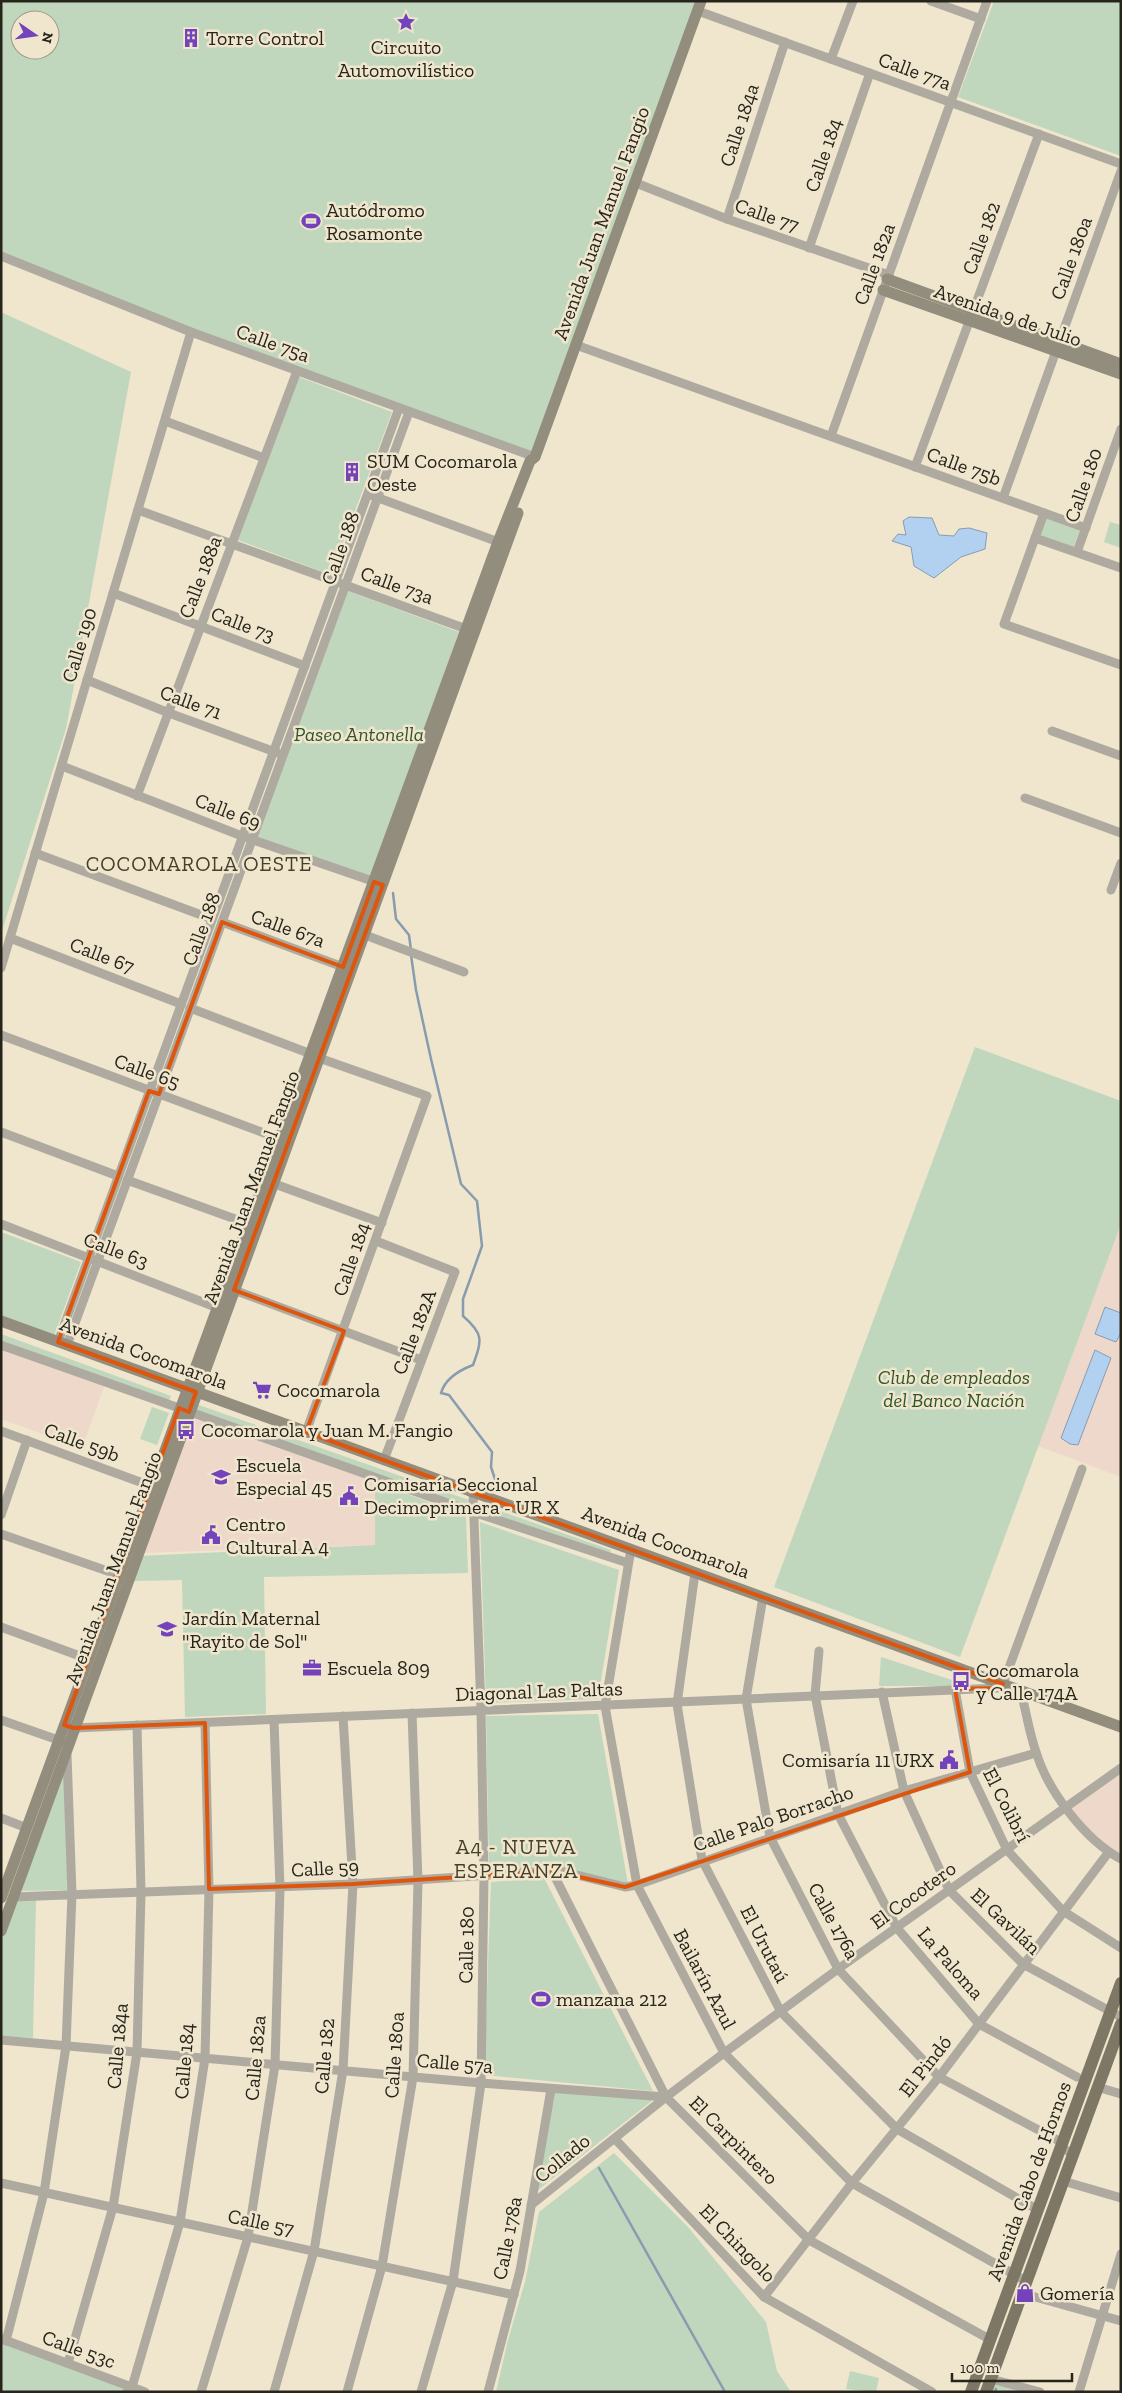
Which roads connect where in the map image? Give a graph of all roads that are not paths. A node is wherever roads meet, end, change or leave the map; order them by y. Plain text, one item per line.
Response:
1 (853, 1) edge
2 (931, 1) edge
3 (987, 1) edge
4 (699, 6) edge
5 (981, 19) junction
6 (785, 42) junction
7 (831, 59) junction
8 (870, 73) junction
9 (951, 102) junction
10 (1038, 134) junction
11 (1121, 164) edge
12 (1121, 171) edge
13 (636, 183) junction
14 (727, 219) junction
15 (809, 248) junction
16 (1, 256) edge
17 (886, 281) junction
18 (973, 310) junction
19 (969, 322) junction
20 (191, 332) junction
21 (576, 345) junction
22 (1057, 347) junction
23 (1121, 364) edge
24 (297, 370) junction
25 (1121, 374) edge
26 (399, 408) junction
27 (409, 412) junction
28 (165, 421) junction
29 (1121, 429) edge
30 (831, 436) junction
31 (535, 457) junction
32 (264, 458) junction
33 (915, 467) junction
34 (368, 494) junction
35 (378, 497) junction
36 (1002, 498) junction
37 (138, 510) junction
38 (1044, 513) junction
39 (1086, 528) junction
40 (1035, 538) junction
41 (232, 544) junction
42 (502, 544) junction
43 (1077, 552) junction
44 (1121, 568) edge
45 (336, 582) junction
46 (345, 585) junction
47 (113, 593) junction
48 (200, 626) junction
49 (471, 630) junction
50 (1121, 665) edge
51 (305, 666) junction
52 (87, 680) junction
53 (169, 713) junction
54 (1052, 731) dead end
55 (274, 751) junction
56 (283, 754) junction
57 (1121, 756) edge
58 (62, 766) junction
59 (137, 796) junction
60 (1025, 798) dead end
61 (1121, 833) edge
62 (242, 836) junction
63 (252, 839) junction
64 (35, 854) junction
65 (1121, 863) edge
66 (378, 884) junction
67 (1111, 890) dead end
68 (212, 919) junction
69 (222, 922) junction
70 (365, 935) junction
71 (10, 938) junction
72 (343, 967) junction
73 (1, 968) edge
74 (464, 972) dead end
75 (181, 1004) junction
76 (190, 1008) junction
77 (1, 1035) edge
78 (315, 1056) junction
79 (149, 1091) junction
80 (159, 1094) junction
81 (1, 1132) edge
82 (280, 1139) junction
83 (123, 1178) junction
84 (272, 1183) junction
85 (382, 1223) junction
86 (1, 1224) edge
87 (249, 1224) junction
88 (376, 1241) junction
89 (88, 1258) junction
90 (98, 1262) junction
91 (234, 1290) junction
92 (218, 1308) junction
93 (1, 1321) edge
94 (344, 1331) junction
95 (62, 1343) junction
96 (1, 1345) edge
97 (421, 1360) junction
98 (192, 1390) junction
99 (184, 1410) junction
100 (1, 1431) edge
101 (306, 1432) junction
102 (27, 1440) junction
103 (384, 1460) junction
104 (1082, 1469) dead end
105 (151, 1486) junction
106 (473, 1492) junction
107 (473, 1512) junction
108 (1, 1515) edge
109 (1, 1534) edge
110 (631, 1549) junction
111 (628, 1563) junction
112 (695, 1573) junction
113 (119, 1575) junction
114 (764, 1597) junction
115 (1, 1627) edge
116 (819, 1651) dead end
117 (88, 1659) junction
118 (1003, 1684) junction
119 (955, 1689) junction
120 (882, 1692) junction
121 (1023, 1692) junction
122 (815, 1695) junction
123 (746, 1699) junction
124 (677, 1704) junction
125 (605, 1706) junction
126 (482, 1710) junction
127 (412, 1714) junction
128 (343, 1716) junction
129 (1, 1720) edge
130 (274, 1720) junction
131 (205, 1723) junction
132 (137, 1725) junction
133 (69, 1727) junction
134 (1121, 1727) edge
135 (65, 1745) junction
136 (1036, 1753) junction
137 (1121, 1768) edge
138 (970, 1772) junction
139 (904, 1791) junction
140 (1064, 1807) junction
141 (838, 1814) junction
142 (1, 1818) edge
143 (27, 1828) junction
144 (770, 1837) junction
145 (1007, 1850) junction
146 (1108, 1853) junction
147 (1121, 1859) edge
148 (702, 1860) junction
149 (552, 1871) junction
150 (484, 1876) junction
151 (418, 1881) junction
152 (353, 1884) junction
153 (636, 1885) junction
154 (209, 1888) junction
155 (280, 1888) junction
156 (949, 1890) junction
157 (142, 1892) junction
158 (72, 1894) junction
159 (13, 1897) junction
160 (1, 1898) edge
161 (1063, 1911) junction
162 (897, 1928) junction
163 (1, 1931) edge
164 (1121, 1948) edge
165 (1023, 1964) junction
166 (838, 1969) junction
167 (1121, 1983) edge
168 (781, 2012) junction
169 (1115, 2014) edge
170 (979, 2024) junction
171 (1121, 2024) edge
172 (1, 2040) edge
173 (66, 2046) junction
174 (137, 2052) junction
175 (724, 2053) junction
176 (206, 2058) junction
177 (275, 2065) junction
178 (343, 2070) junction
179 (413, 2077) junction
180 (939, 2077) junction
181 (1077, 2077) dead end
182 (481, 2084) junction
183 (1097, 2087) junction
184 (551, 2088) junction
185 (1121, 2094) edge
186 (666, 2097) junction
187 (897, 2129) junction
188 (615, 2139) junction
189 (1063, 2143) junction
190 (1073, 2154) junction
191 (1063, 2180) junction
192 (1, 2183) edge
193 (852, 2183) junction
194 (44, 2193) junction
195 (1121, 2198) edge
196 (531, 2205) junction
197 (113, 2208) junction
198 (1038, 2210) junction
199 (180, 2222) junction
200 (248, 2237) junction
201 (809, 2240) junction
202 (314, 2251) junction
203 (1121, 2254) edge
204 (382, 2266) junction
205 (1014, 2275) junction
206 (453, 2281) junction
207 (1023, 2287) junction
208 (514, 2295) junction
209 (764, 2297) junction
210 (1103, 2316) junction
211 (1121, 2321) edge
212 (4, 2340) edge
213 (991, 2340) junction
214 (68, 2363) junction
215 (991, 2379) junction
216 (129, 2389) edge
217 (145, 2392) edge
218 (201, 2392) edge
219 (274, 2392) edge
220 (347, 2392) edge
221 (421, 2392) edge
222 (488, 2392) edge
223 (932, 2392) edge
224 (971, 2392) edge
225 (986, 2392) edge
226 (1040, 2392) edge
227 (1079, 2392) edge

1 - 7 street
2 - 5 street
3 - 5 street
4 - 6 street, Calle 77a
4 - 13 main road, Avenida Juan Manuel Fangio
5 - 9 street
6 - 7 street, Calle 77a
6 - 14 street, Calle 184a
7 - 8 street, Calle 77a
8 - 9 street, Calle 77a
8 - 15 street, Calle 184
9 - 10 street, Calle 77a
9 - 17 street, Calle 182a
10 - 11 street, Calle 77a
10 - 18 street, Calle 182
12 - 22 street, Calle 180a
13 - 14 street, Calle 77
13 - 21 main road, Avenida Juan Manuel Fangio
14 - 15 street, Calle 77
15 - 17 street, Calle 77
16 - 20 street, Calle 75a
17 - 18 main road, Avenida 9 de Julio
17 - 19 main road, Avenida 9 de Julio
17 - 30 street, Calle 182a
18 - 19 street, Calle 182
18 - 22 main road, Avenida 9 de Julio
19 - 22 main road, Avenida 9 de Julio
19 - 33 street, Calle 182
20 - 24 street, Calle 75a
20 - 28 street, Calle 190
21 - 30 street, Calle 75b
21 - 31 main road, Avenida Juan Manuel Fangio
22 - 23 main road, Avenida 9 de Julio
22 - 25 main road, Avenida 9 de Julio
22 - 36 street, Calle 180a
24 - 26 street, Calle 75a
24 - 32 street, Calle 188a
26 - 27 street, Calle 75a
26 - 34 street, Calle 188
27 - 31 street, Calle 75a
27 - 35 street, Calle 188
28 - 32 street
28 - 37 street, Calle 190
29 - 39 street, Calle 180
30 - 33 street, Calle 75b
31 - 42 main road, Avenida Juan Manuel Fangio
32 - 41 street, Calle 188a
33 - 36 street, Calle 75b
34 - 35 street
34 - 45 street, Calle 188
35 - 42 street
35 - 46 street, Calle 188
36 - 38 street, Calle 75b
37 - 41 street, Calle 73a
37 - 47 street, Calle 190
38 - 39 street, Calle 75b
38 - 40 street, Calle 180
39 - 43 street, Calle 180
40 - 43 street
40 - 50 street, Calle 180
41 - 45 street, Calle 73a
41 - 48 street, Calle 188a
42 - 49 main road, Avenida Juan Manuel Fangio
43 - 44 street
45 - 46 street, Calle 73a
45 - 51 street, Calle 188
46 - 49 street, Calle 73a
46 - 56 street, Calle 188
47 - 48 street, Calle 73
47 - 52 street, Calle 190
48 - 51 street, Calle 73
48 - 53 street, Calle 188a
49 - 66 main road, Avenida Juan Manuel Fangio
51 - 55 street, Calle 188
52 - 53 street, Calle 71
52 - 58 street, Calle 190
53 - 55 street, Calle 71
53 - 59 street, Calle 188a
54 - 57 street
55 - 56 street, Calle 71
55 - 62 street, Calle 188
56 - 63 street, Calle 188
58 - 59 street, Calle 69
58 - 64 street, Calle 190
59 - 62 street, Calle 69
60 - 61 street
62 - 63 street, Calle 69
62 - 68 street, Calle 188
63 - 66 street, Calle 69
63 - 69 street, Calle 188
64 - 68 street
64 - 71 street, Calle 190
65 - 67 street
66 - 70 main road, Avenida Juan Manuel Fangio
66 - 72 main road, Avenida Juan Manuel Fangio
68 - 75 street, Calle 188
69 - 72 street, Calle 67a
69 - 76 street, Calle 188
70 - 74 street
70 - 78 main road, Avenida Juan Manuel Fangio
71 - 73 street, Calle 190
71 - 75 street, Calle 67
72 - 78 main road, Avenida Juan Manuel Fangio
75 - 79 street, Calle 188
76 - 78 street
76 - 80 street, Calle 188
77 - 79 street, Calle 65
78 - 82 main road, Avenida Juan Manuel Fangio
78 - 84 main road, Avenida Juan Manuel Fangio
78 - 85 street, Calle 184
79 - 80 street, Calle 65
79 - 83 street, Calle 188
80 - 82 street, Calle 65
80 - 83 street, Calle 188
81 - 83 street
82 - 87 main road, Avenida Juan Manuel Fangio
83 - 87 street
83 - 89 street, Calle 188
83 - 90 street, Calle 188
84 - 85 street
84 - 91 main road, Avenida Juan Manuel Fangio
85 - 88 street, Calle 184
86 - 89 street, Calle 63
87 - 92 main road, Avenida Juan Manuel Fangio
88 - 94 street, Calle 184
88 - 97 street, Calle 182A
89 - 90 street, Calle 63
89 - 95 street, Calle 188
90 - 92 street, Calle 63
90 - 95 street, Calle 188
91 - 94 street
91 - 98 main road, Avenida Juan Manuel Fangio
92 - 98 main road, Avenida Juan Manuel Fangio
93 - 95 main road, Avenida Cocomarola
94 - 97 street
94 - 101 street, Calle 184
95 - 98 main road, Avenida Cocomarola
96 - 99 street
97 - 103 street, Calle 182A
98 - 99 main road, Avenida Juan Manuel Fangio
98 - 101 main road, Avenida Cocomarola
99 - 105 main road, Avenida Juan Manuel Fangio
99 - 107 street
99 - 133 main road, Avenida Juan Manuel Fangio
100 - 102 street, Calle 59b
101 - 103 main road, Avenida Cocomarola
102 - 105 street, Calle 59b
102 - 108 street
103 - 106 main road, Avenida Cocomarola
104 - 118 street
105 - 113 main road, Avenida Juan Manuel Fangio
106 - 107 street, Calle 180
106 - 110 main road, Avenida Cocomarola
107 - 111 street
107 - 126 street, Calle 180
109 - 113 street
110 - 111 street, Bailarín Azul
110 - 112 main road, Avenida Cocomarola
111 - 125 street, Bailarín Azul
112 - 114 main road, Avenida Cocomarola
112 - 124 street, El Urutaú
113 - 117 main road, Avenida Juan Manuel Fangio
114 - 118 main road, Avenida Cocomarola
114 - 123 street, Calle 176a
115 - 117 street
116 - 122 street, La Paloma
117 - 133 main road, Avenida Juan Manuel Fangio
118 - 119 street, Diagonal Las Paltas
118 - 121 main road, Avenida Cocomarola
119 - 120 street, Diagonal Las Paltas
119 - 138 street, El Colibrí
120 - 122 street, Diagonal Las Paltas
120 - 139 street, El Gavilán
121 - 134 main road, Avenida Cocomarola
121 - 136 street
122 - 123 street, Diagonal Las Paltas
122 - 141 street, La Paloma
123 - 124 street, Diagonal Las Paltas
123 - 144 street, Calle 176a
124 - 125 street, Diagonal Las Paltas
124 - 148 street, El Urutaú
125 - 126 street, Diagonal Las Paltas
125 - 153 street, Bailarín Azul
126 - 127 street, Diagonal Las Paltas
126 - 150 street, Calle 180
127 - 128 street, Diagonal Las Paltas
127 - 151 street, Calle 180a
128 - 130 street, Diagonal Las Paltas
128 - 152 street, Calle 182
129 - 135 street
130 - 131 street, Diagonal Las Paltas
130 - 155 street, Calle 182a
131 - 132 street, Diagonal Las Paltas
131 - 154 street, Calle 184
132 - 133 street, Diagonal Las Paltas
132 - 157 street, Calle 184a
133 - 135 main road, Avenida Juan Manuel Fangio
135 - 143 main road, Avenida Juan Manuel Fangio
135 - 158 street
135 - 159 main road, Avenida Juan Manuel Fangio
136 - 138 street, Calle Palo Borracho
136 - 140 street
137 - 140 street, El Cocotero
138 - 139 street, Calle Palo Borracho
138 - 145 street, El Colibrí
139 - 141 street, Calle Palo Borracho
139 - 156 street, El Gavilán
140 - 145 street, El Cocotero
140 - 146 street
141 - 144 street, Calle Palo Borracho
141 - 162 street, La Paloma
142 - 143 street
143 - 160 main road, Avenida Juan Manuel Fangio
144 - 148 street, Calle Palo Borracho
144 - 166 street, Calle 176a
145 - 156 street, El Cocotero
145 - 161 street, El Colibrí
146 - 147 street
146 - 161 street, El Pindó
148 - 153 street, Calle Palo Borracho
148 - 168 street, El Urutaú
149 - 150 street, Calle 59
149 - 153 street, Calle 59
149 - 186 street, El Carpintero
150 - 151 street, Calle 59
150 - 182 street, Calle 180
151 - 152 street, Calle 59
151 - 179 street, Calle 180a
152 - 155 street, Calle 59
152 - 178 street, Calle 182
153 - 175 street, Bailarín Azul
154 - 155 street, Calle 59
154 - 157 street, Calle 59
154 - 176 street, Calle 184
155 - 177 street, Calle 182a
156 - 162 street, El Cocotero
156 - 165 street, El Gavilán
157 - 158 street, Calle 59
157 - 174 street, Calle 184a
158 - 159 street, Calle 59
158 - 173 street
159 - 163 main road, Avenida Juan Manuel Fangio
161 - 164 street, El Colibrí
161 - 165 street, El Pindó
162 - 166 street, El Cocotero
162 - 170 street, La Paloma
165 - 169 street, El Gavilán
165 - 170 street, El Pindó
166 - 168 street, El Cocotero
166 - 180 street, Calle 176a
167 - 169 main road, Avenida Cabo de Hornos
168 - 175 street, El Cocotero
168 - 187 street, El Urutaú
169 - 189 main road, Avenida Cabo de Hornos
170 - 180 street, El Pindó
170 - 181 street, La Paloma
171 - 183 main road, Avenida Cabo de Hornos
172 - 173 street, Calle 57a
173 - 174 street, Calle 57a
173 - 194 street
174 - 176 street, Calle 57a
174 - 197 street, Calle 184a
175 - 186 street, El Cocotero
175 - 193 street, Bailarín Azul
176 - 177 street, Calle 57a
176 - 199 street, Calle 184
177 - 178 street, Calle 57a
177 - 200 street, Calle 182a
178 - 179 street, Calle 57a
178 - 202 street, Calle 182
179 - 182 street, Calle 57a
179 - 204 street, Calle 180a
180 - 187 street, El Pindó
180 - 189 street, Calle 176a
182 - 184 street, Calle 57a
182 - 206 street, Calle 180
183 - 185 street
183 - 190 main road, Avenida Cabo de Hornos
184 - 186 street, Calle 57a
184 - 196 street, Calle 178a
186 - 188 street, El Cocotero
186 - 201 street, El Carpintero
187 - 193 street, El Pindó
187 - 198 street, El Urutaú
188 - 196 street, Collado
188 - 209 street, El Chingolo
189 - 190 street, Calle 176a
189 - 198 main road, Avenida Cabo de Hornos
190 - 191 main road, Avenida Cabo de Hornos
191 - 195 street
191 - 207 main road, Avenida Cabo de Hornos
192 - 194 street, Calle 57
193 - 201 street, El Pindó
193 - 205 street, Bailarín Azul
194 - 197 street, Calle 57
194 - 212 street
196 - 208 street, Calle 178a
197 - 199 street, Calle 57
197 - 214 street, Calle 184a
198 - 205 main road, Avenida Cabo de Hornos
199 - 200 street, Calle 57
199 - 216 street, Calle 184
200 - 202 street, Calle 57
200 - 218 street, Calle 182a
201 - 209 street, El Pindó
201 - 213 street, El Carpintero
202 - 204 street, Calle 57
202 - 219 street, Calle 182
203 - 210 street
204 - 206 street, Calle 57
204 - 220 street, Calle 180a
205 - 207 street, Bailarín Azul
205 - 213 main road, Avenida Cabo de Hornos
206 - 208 street, Calle 57
206 - 221 street, Calle 180
207 - 210 street, Bailarín Azul
207 - 215 main road, Avenida Cabo de Hornos
208 - 222 street, Calle 178a
209 - 223 street, El Chingolo
210 - 211 street, Bailarín Azul
210 - 227 street
212 - 214 street, Calle 53c
213 - 224 main road, Avenida Cabo de Hornos
214 - 216 street, Calle 53c
215 - 225 main road, Avenida Cabo de Hornos
215 - 226 street
216 - 217 street, Calle 53c

